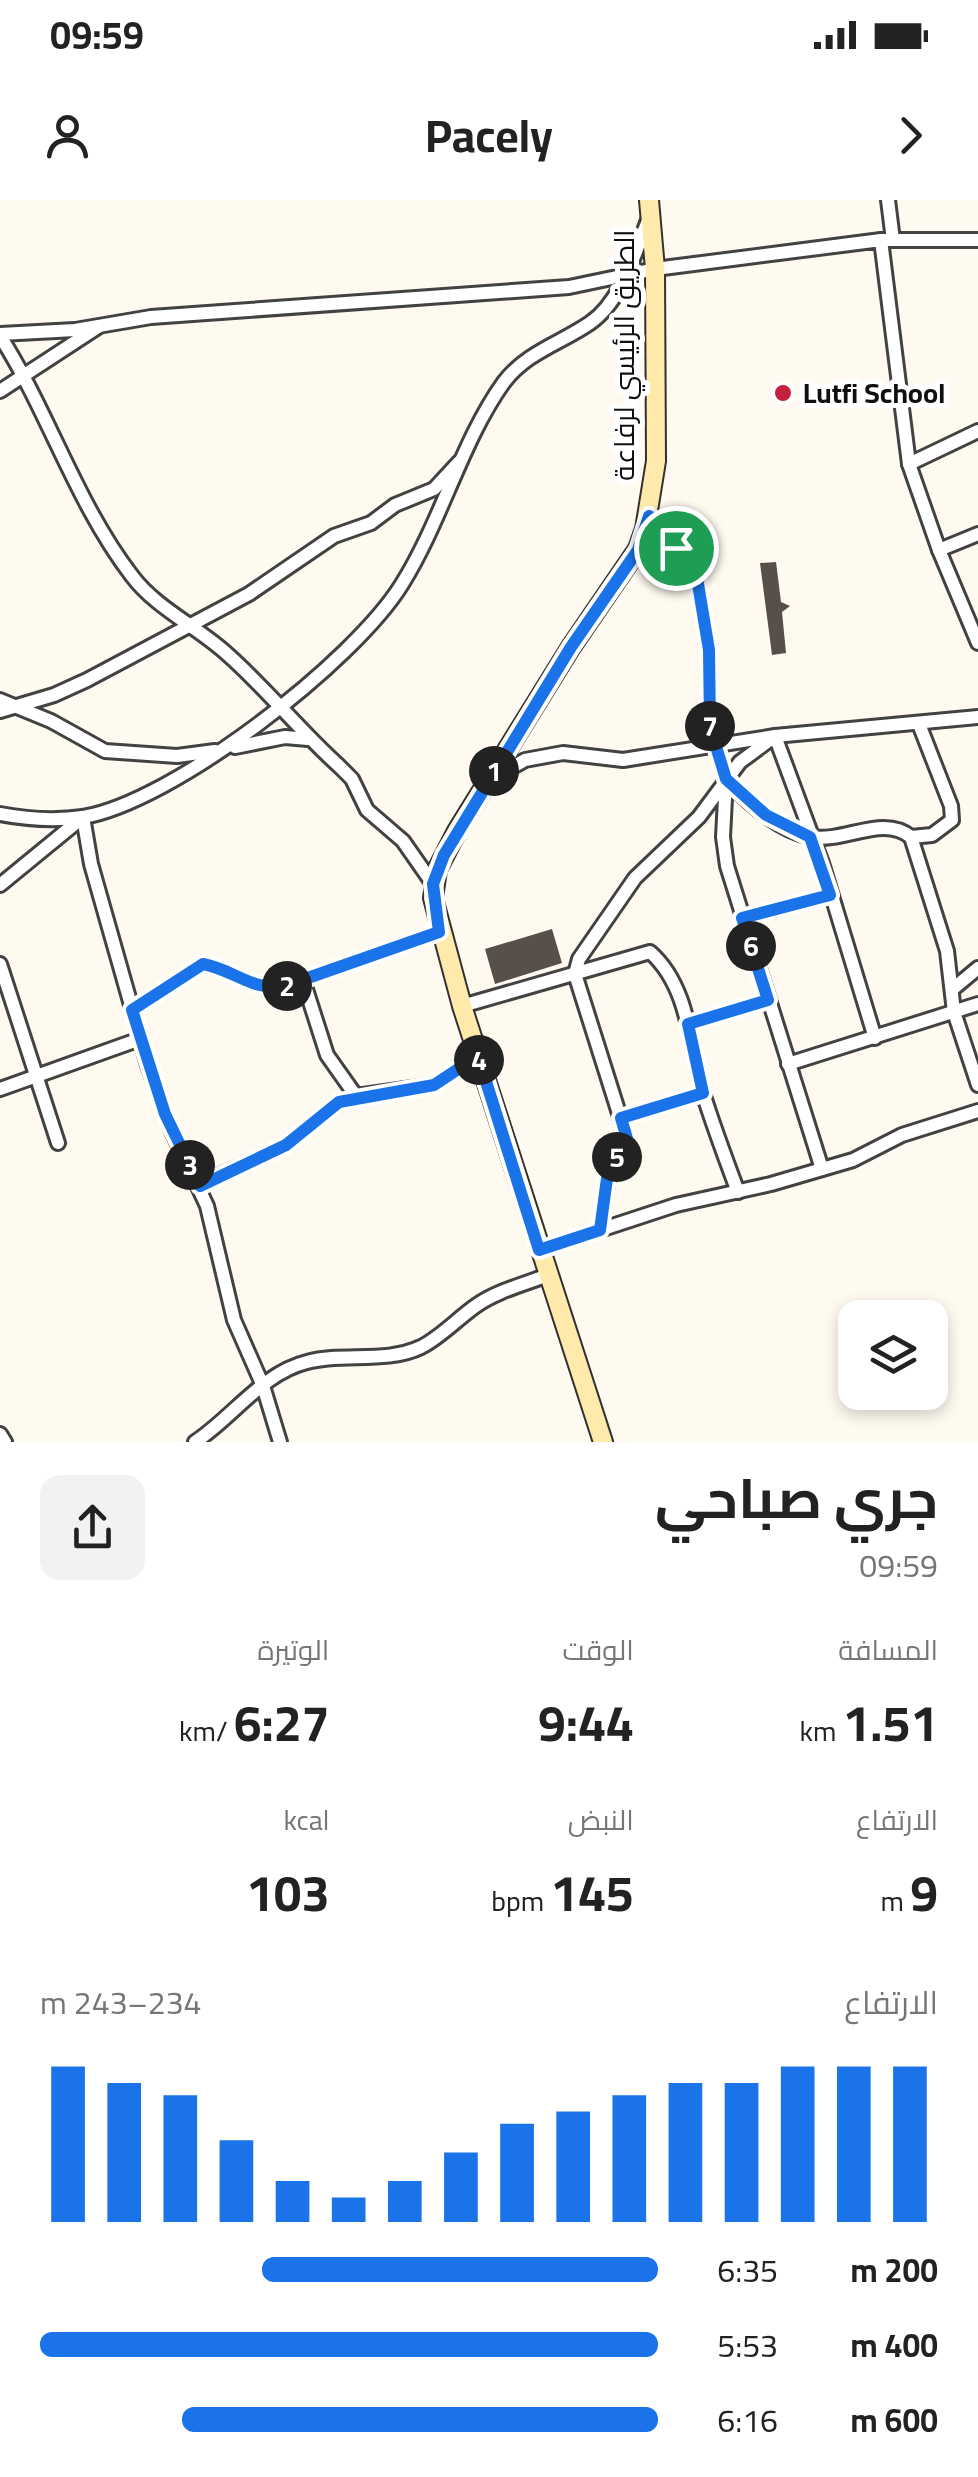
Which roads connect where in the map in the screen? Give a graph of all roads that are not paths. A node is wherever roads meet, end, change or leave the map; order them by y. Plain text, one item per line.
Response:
1 (888, 200) edge
2 (650, 207) edge
3 (887, 240) junction
4 (978, 240) edge
5 (655, 269) junction
6 (626, 275) junction
7 (103, 324) junction
8 (0, 335) edge
9 (24, 376) junction
10 (0, 391) edge
11 (978, 431) edge
12 (466, 455) junction
13 (910, 464) junction
14 (649, 516) junction
15 (978, 534) edge
16 (939, 550) junction
17 (188, 624) junction
18 (978, 644) edge
19 (0, 700) edge
20 (18, 707) junction
21 (278, 708) junction
22 (0, 711) edge
23 (978, 716) edge
24 (920, 724) junction
25 (775, 736) junction
26 (309, 739) junction
27 (717, 747) junction
28 (226, 749) junction
29 (726, 779) junction
30 (487, 781) junction
31 (0, 814) edge
32 (83, 816) junction
33 (810, 837) junction
34 (911, 837) junction
35 (433, 884) junction
36 (0, 885) edge
37 (830, 895) junction
38 (742, 918) junction
39 (439, 932) junction
40 (0, 964) edge
41 (978, 968) edge
42 (575, 974) junction
43 (304, 983) junction
44 (2, 984) edge
45 (954, 988) junction
46 (768, 1000) junction
47 (978, 1004) edge
48 (462, 1006) junction
49 (132, 1010) junction
50 (954, 1012) junction
51 (688, 1024) junction
52 (875, 1038) junction
53 (140, 1040) junction
54 (478, 1056) junction
55 (788, 1064) junction
56 (35, 1077) junction
57 (978, 1086) edge
58 (0, 1089) edge
59 (703, 1093) junction
60 (356, 1096) junction
61 (978, 1111) edge
62 (621, 1118) junction
63 (58, 1143) dead end
64 (822, 1169) junction
65 (200, 1186) junction
66 (738, 1192) junction
67 (600, 1230) junction
68 (539, 1250) junction
69 (548, 1275) junction
70 (263, 1386) junction
71 (0, 1434) edge
72 (6, 1442) edge
73 (194, 1442) edge
74 (280, 1442) edge
75 (603, 1442) edge

1 - 3 street
2 - 5 street, الطريق الرئيسي لرفاعة
2 - 6 street
3 - 4 street
3 - 5 street
3 - 13 street
5 - 6 street
5 - 14 street, الطريق الرئيسي لرفاعة
6 - 7 street
6 - 12 street
7 - 8 street
7 - 9 street
8 - 9 street
9 - 10 street
9 - 17 street
11 - 13 street
12 - 17 street
12 - 21 street
13 - 16 street
14 - 27 street
14 - 30 street, الطريق الرئيسي لرفاعة
15 - 16 street
16 - 18 street
17 - 20 street
17 - 21 street
19 - 20 street
20 - 22 street
20 - 28 street
21 - 26 street
21 - 28 street
23 - 24 street
24 - 25 street
24 - 34 street
25 - 27 street
25 - 29 street
25 - 33 street
26 - 28 street
26 - 35 street
27 - 29 street
27 - 30 street
28 - 32 street
29 - 33 street
29 - 38 street
29 - 42 street
30 - 35 street, الطريق الرئيسي لرفاعة
31 - 32 street
32 - 36 street
32 - 49 street
33 - 34 street
33 - 37 street
34 - 45 street
35 - 39 street
37 - 38 street
37 - 52 street
38 - 46 street
39 - 43 street
39 - 48 street
40 - 44 street
41 - 45 street
42 - 48 street
42 - 51 street
42 - 62 street
43 - 49 street
43 - 60 street
44 - 56 street
45 - 50 street
46 - 51 street
46 - 55 street
47 - 50 street
48 - 54 street
49 - 53 street
50 - 52 street
50 - 57 street
51 - 59 street
52 - 55 street
53 - 56 street
53 - 65 street
54 - 60 street
54 - 68 street
55 - 64 street
56 - 58 street
56 - 63 street
59 - 62 street
59 - 66 street
60 - 65 street
61 - 64 street
62 - 67 street
64 - 66 street
65 - 70 street
66 - 67 street
67 - 68 street
68 - 69 street
69 - 70 street
69 - 75 street
70 - 73 street
70 - 74 street
71 - 72 street

